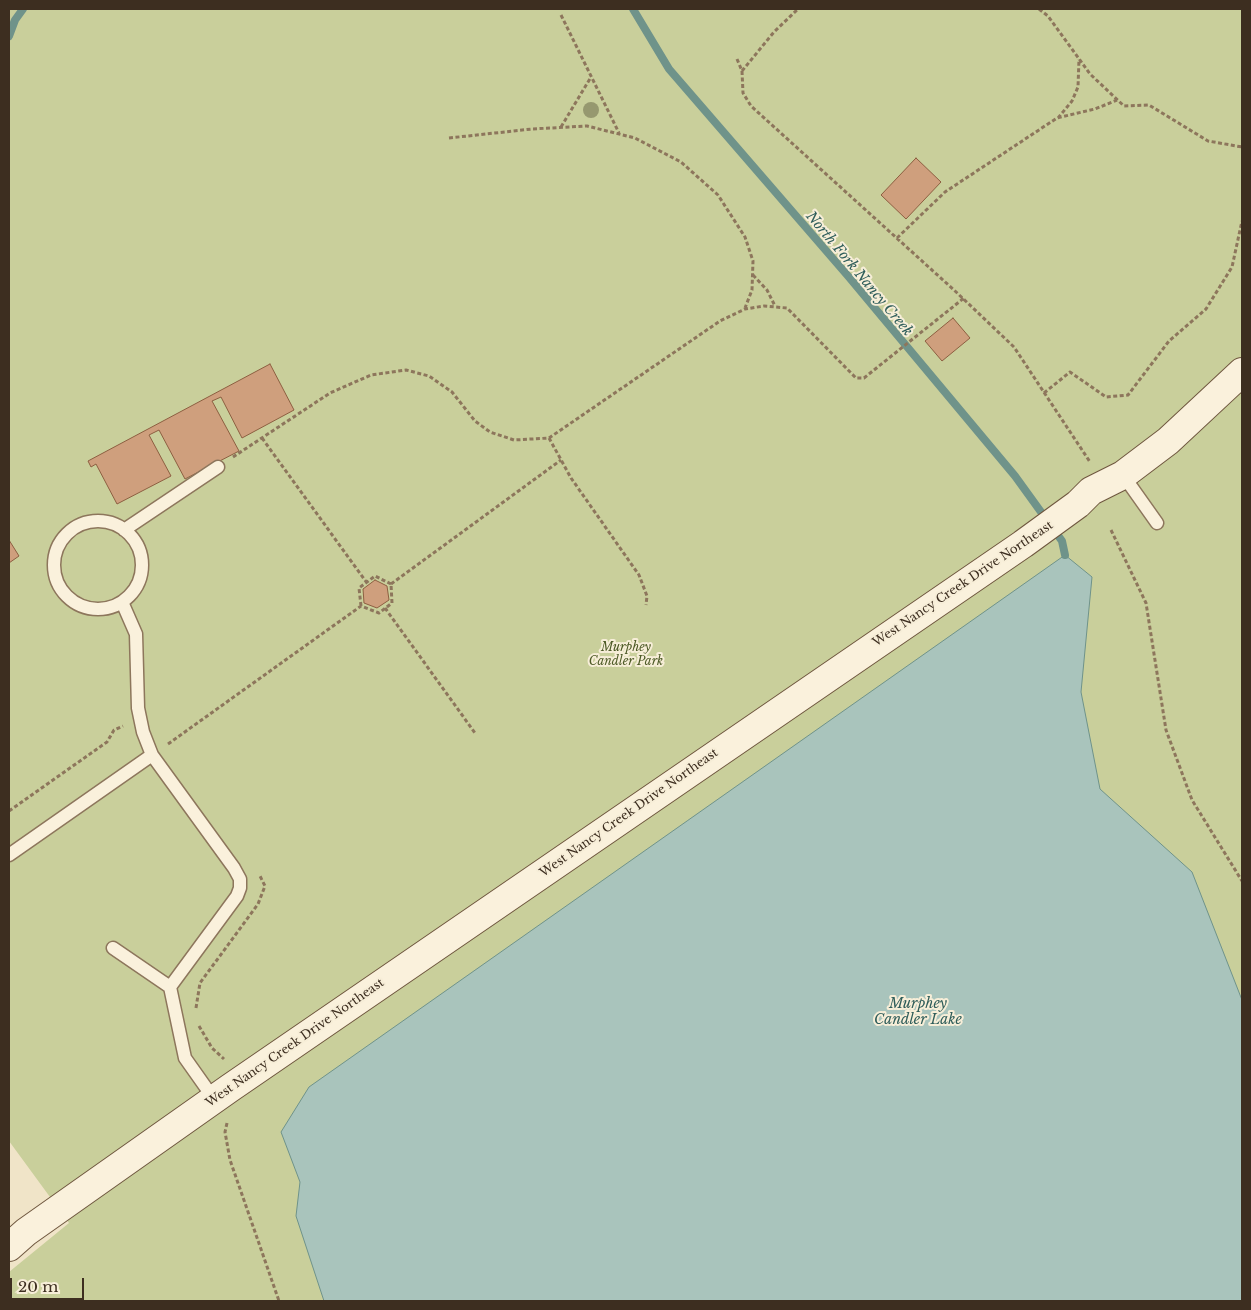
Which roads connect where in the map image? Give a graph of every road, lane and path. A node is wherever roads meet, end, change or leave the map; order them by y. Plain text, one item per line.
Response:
1 (798, 9) edge
2 (1039, 9) edge
3 (561, 15) dead end
4 (737, 59) dead end
5 (1079, 59) junction
6 (742, 71) junction
7 (591, 76) junction
8 (1117, 100) dead end
9 (1057, 118) junction
10 (562, 127) junction
11 (620, 134) junction
12 (449, 138) dead end
13 (1242, 147) edge
14 (1242, 221) edge
15 (897, 238) junction
16 (752, 275) junction
17 (964, 298) junction
18 (775, 307) junction
19 (745, 309) junction
20 (1242, 372) edge
21 (1044, 393) junction
22 (262, 438) junction
23 (549, 438) junction
24 (561, 460) junction
25 (1091, 464) dead end
26 (218, 467) joint
27 (1123, 475) junction
28 (1157, 523) dead end
29 (124, 530) junction
30 (1111, 530) dead end
31 (367, 582) junction
32 (391, 584) junction
33 (122, 602) junction
34 (646, 605) dead end
35 (361, 606) junction
36 (386, 608) junction
37 (128, 724) dead end
38 (475, 733) dead end
39 (152, 755) junction
40 (9, 811) edge
41 (9, 855) edge
42 (1242, 881) edge
43 (113, 948) dead end
44 (170, 987) junction
45 (221, 1108) junction
46 (9, 1247) edge
47 (279, 1301) edge

1 - 6 path
2 - 5 path
3 - 7 path
4 - 6 path
5 - 9 path
5 - 13 path
6 - 15 path
7 - 10 path
7 - 11 path
8 - 9 path
9 - 15 path
10 - 11 path
10 - 12 path
11 - 16 path
14 - 21 path
15 - 17 path
16 - 18 path
16 - 19 path
17 - 18 path
17 - 21 path
18 - 19 path
19 - 23 path
20 - 27 street, West Nancy Creek Drive Northeast
21 - 25 path
22 - 23 path
22 - 26 path
22 - 31 path
23 - 24 path
24 - 32 path
24 - 34 path
26 - 29 lane
27 - 28 lane
27 - 45 street, West Nancy Creek Drive Northeast
29 - 33 lane
29 - 33 lane
30 - 42 path
31 - 32 path
31 - 35 path
32 - 36 path
33 - 39 lane
35 - 36 path
35 - 39 path
36 - 38 path
37 - 40 path
39 - 41 lane
39 - 44 lane
43 - 44 lane
44 - 45 lane
45 - 46 street, West Nancy Creek Drive Northeast
45 - 47 path

